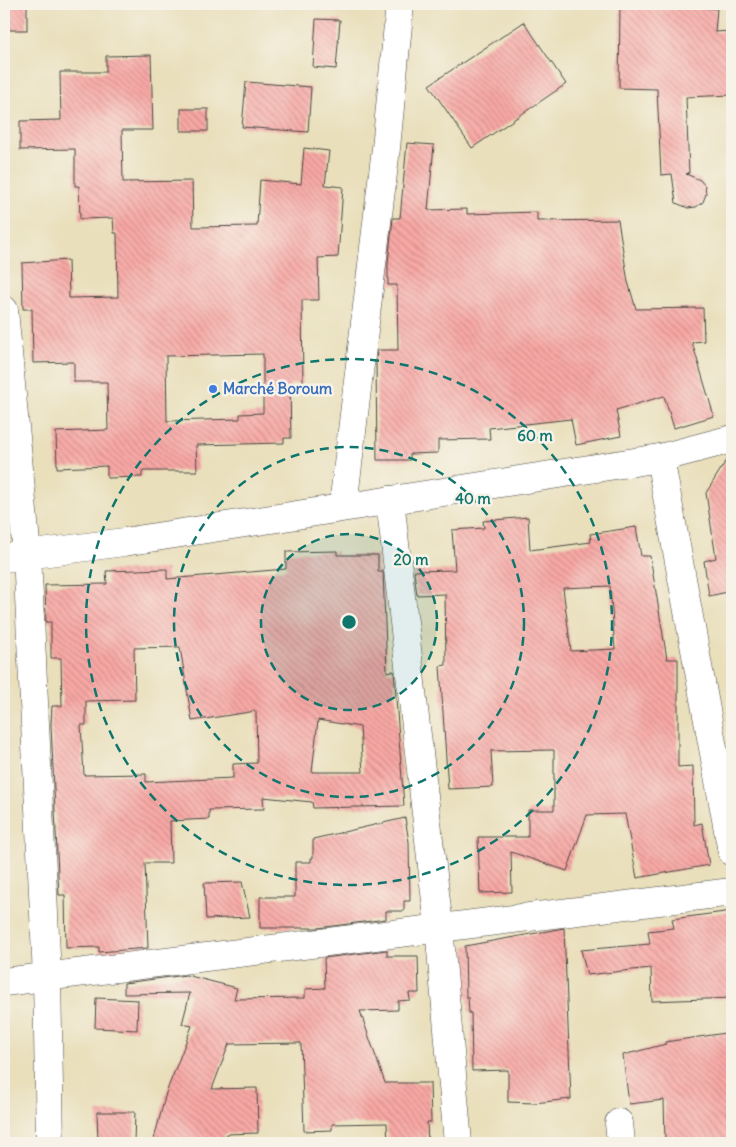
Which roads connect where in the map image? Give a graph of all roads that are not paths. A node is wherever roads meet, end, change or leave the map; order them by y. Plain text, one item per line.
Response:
1 (400, 4) edge
2 (4, 310) edge
3 (732, 439) edge
4 (660, 458) junction
5 (390, 500) junction
6 (343, 506) junction
7 (15, 556) edge
8 (732, 852) edge
9 (732, 892) edge
10 (439, 927) junction
11 (46, 977) junction
12 (4, 982) edge
13 (50, 1143) edge
14 (458, 1143) edge

1 - 6 street
2 - 7 street
3 - 4 street
4 - 5 street
4 - 8 street
5 - 6 street
5 - 10 street
6 - 7 street
7 - 11 street
9 - 10 street
10 - 11 street
10 - 14 street
11 - 12 street
11 - 13 street

